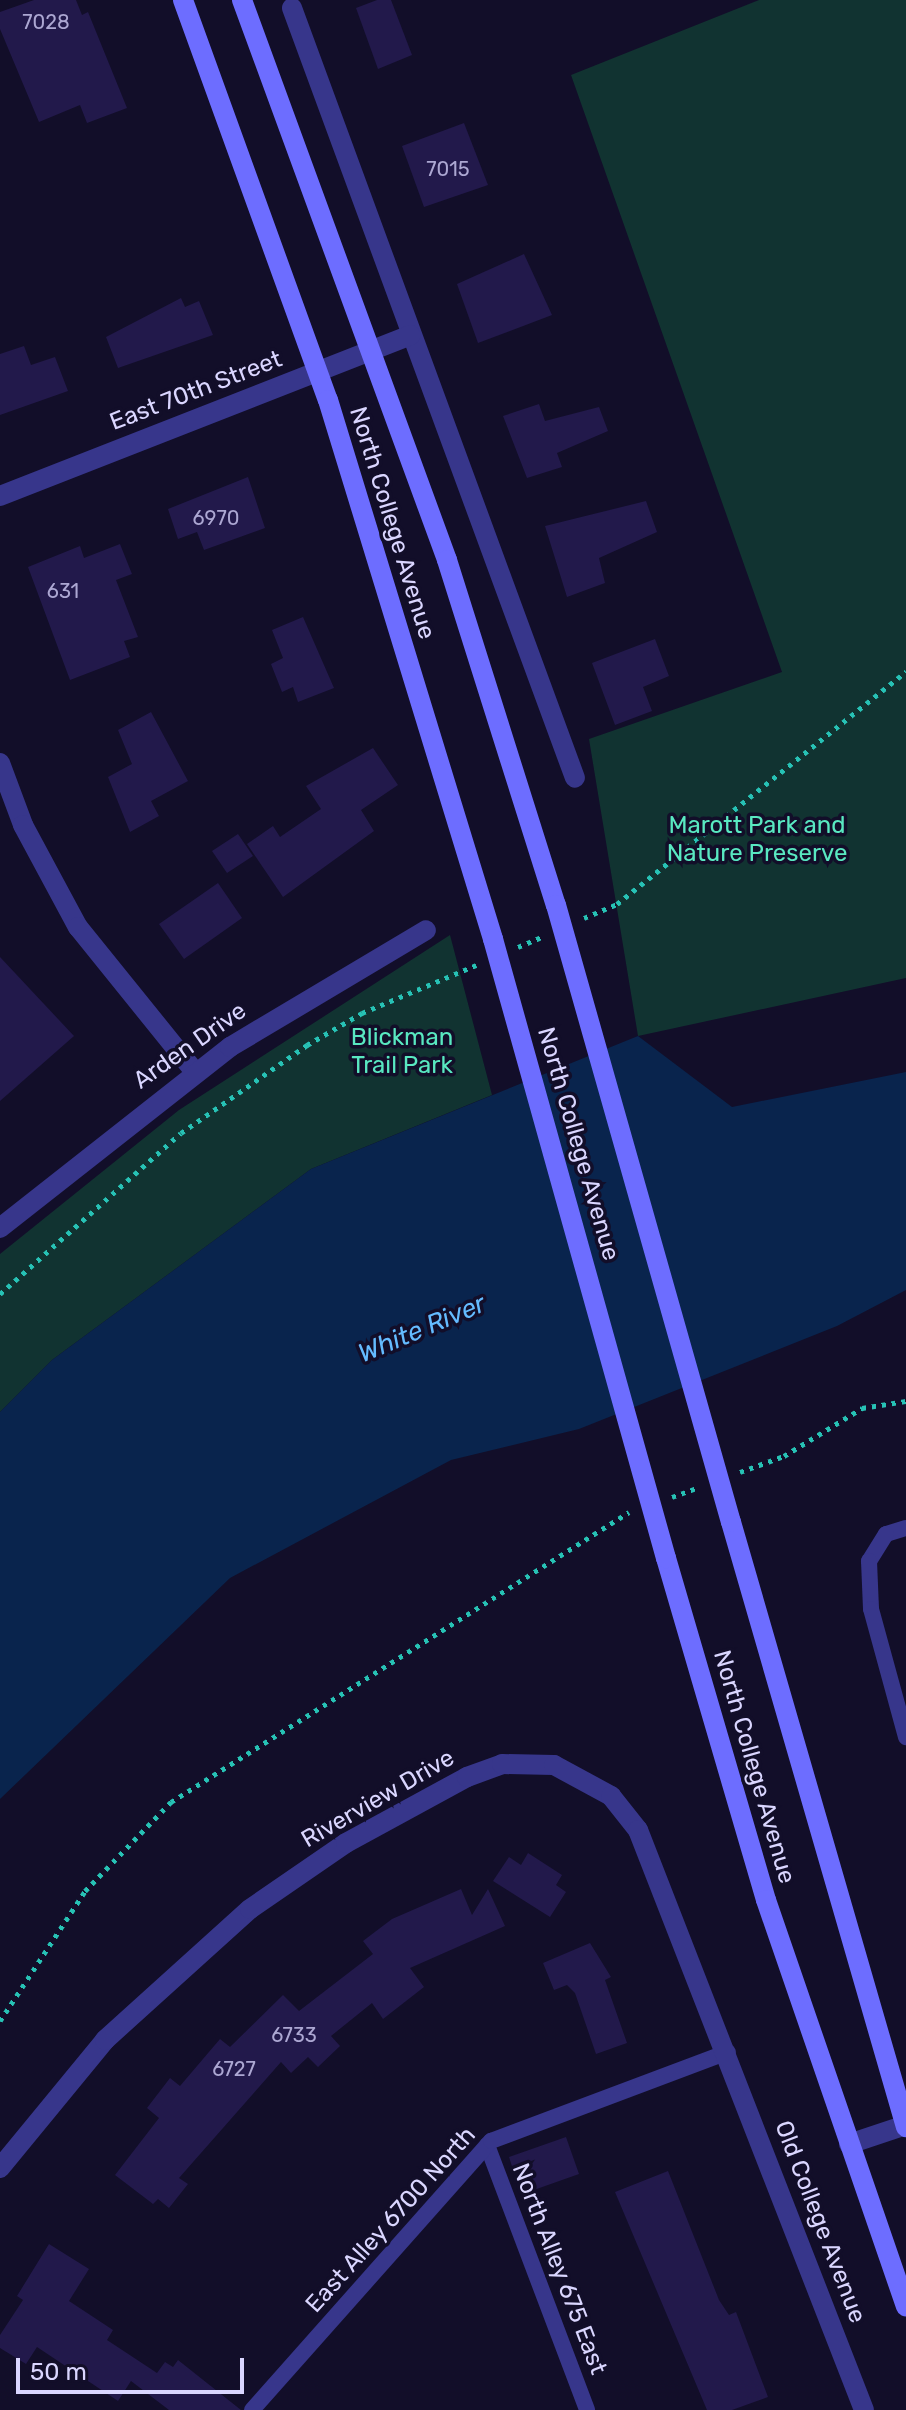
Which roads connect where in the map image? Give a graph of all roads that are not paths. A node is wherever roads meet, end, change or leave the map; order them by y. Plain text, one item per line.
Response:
1 (183, 0) edge
2 (242, 0) edge
3 (292, 8) dead end
4 (411, 335) junction
5 (371, 349) junction
6 (317, 371) junction
7 (0, 496) edge
8 (0, 763) edge
9 (575, 778) dead end
10 (426, 930) dead end
11 (195, 1072) junction
12 (0, 1228) edge
13 (906, 1528) edge
14 (906, 1737) edge
15 (728, 2052) junction
16 (906, 2126) edge
17 (849, 2144) junction
18 (487, 2145) junction
19 (0, 2168) edge
20 (906, 2307) edge
21 (252, 2410) edge
22 (587, 2410) edge
23 (864, 2410) edge

1 - 6 main road, North College Avenue
2 - 5 main road, North College Avenue
3 - 4 street
4 - 5 street, East 70th Street
4 - 9 street
5 - 6 street, East 70th Street
5 - 16 main road, North College Avenue, bridge
6 - 7 street, East 70th Street
6 - 17 main road, North College Avenue, bridge
8 - 11 street
10 - 11 street, Arden Drive
11 - 12 street, Arden Drive
13 - 14 lane
15 - 18 lane, East Alley 6700 North
15 - 19 street, Riverview Drive
15 - 23 street, Old College Avenue
16 - 17 street
17 - 20 main road, North College Avenue
18 - 21 lane, East Alley 6700 North
18 - 22 lane, North Alley 675 East

